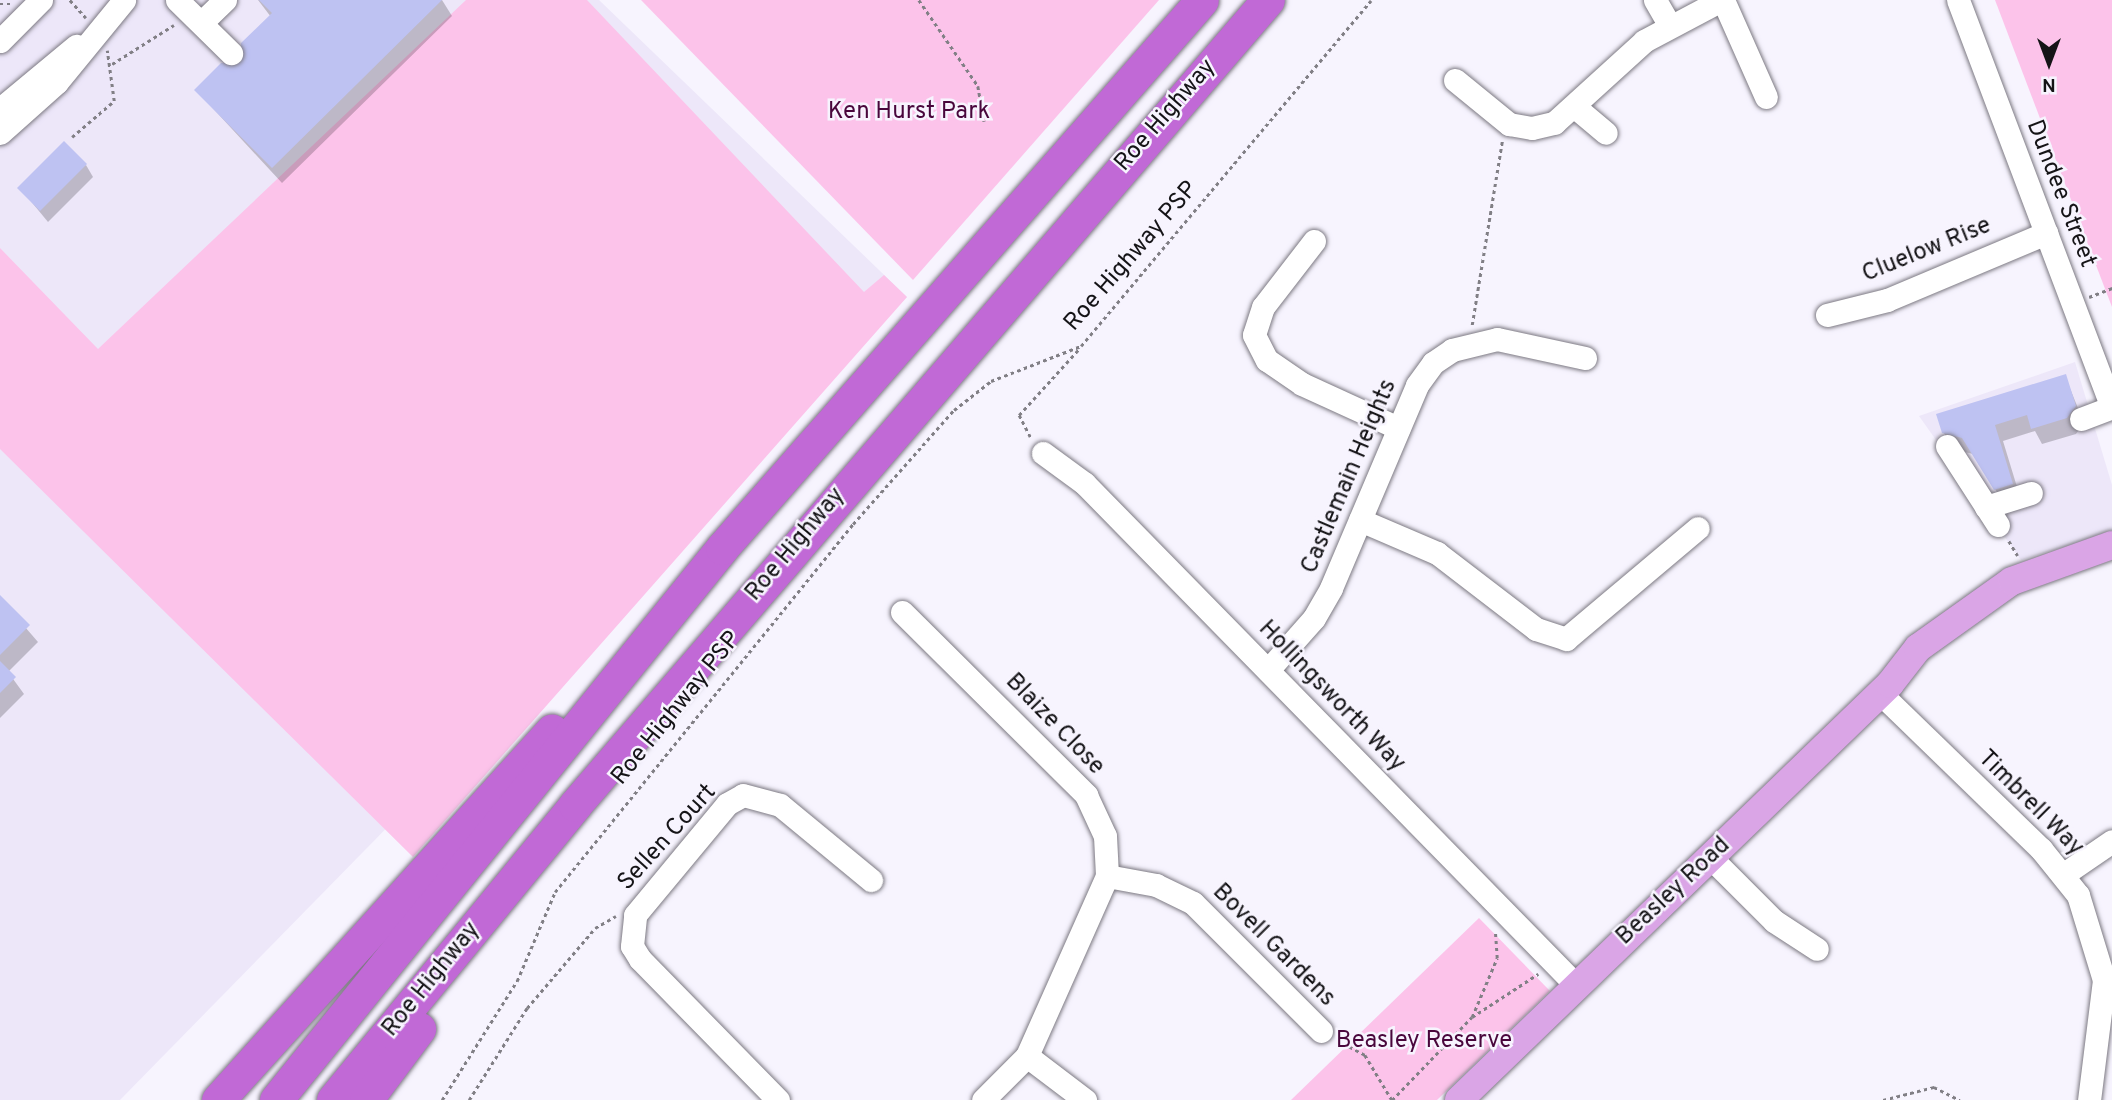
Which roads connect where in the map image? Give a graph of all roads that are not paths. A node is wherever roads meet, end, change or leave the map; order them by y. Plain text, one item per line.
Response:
1 (41, 0) edge
2 (97, 0) edge
3 (124, 0) edge
4 (225, 0) edge
5 (1202, 0) edge
6 (1269, 0) edge
7 (1655, 0) edge
8 (1722, 0) edge
9 (1958, 0) edge
10 (190, 10) edge
11 (1670, 26) junction
12 (94, 30) junction
13 (0, 41) edge
14 (231, 53) dead end
15 (1455, 80) dead end
16 (1766, 97) dead end
17 (1575, 107) junction
18 (0, 109) edge
19 (0, 133) edge
20 (1606, 133) dead end
21 (2046, 233) junction
22 (1314, 241) dead end
23 (1826, 315) dead end
24 (1584, 358) dead end
25 (2112, 407) edge
26 (2081, 419) dead end
27 (1398, 428) junction
28 (1947, 446) dead end
29 (1043, 453) road end
30 (2031, 493) dead end
31 (1360, 520) junction
32 (1698, 527) dead end
33 (2112, 545) edge
34 (722, 548) junction
35 (2112, 558) edge
36 (901, 612) dead end
37 (1268, 670) junction
38 (1886, 689) junction
39 (575, 805) junction
40 (2112, 841) edge
41 (1711, 858) junction
42 (2064, 874) junction
43 (1107, 876) junction
44 (871, 880) dead end
45 (1817, 949) dead end
46 (1576, 985) junction
47 (1321, 1031) road end
48 (1027, 1056) junction
49 (218, 1100) edge
50 (276, 1100) edge
51 (333, 1100) edge
52 (366, 1100) edge
53 (778, 1100) edge
54 (983, 1100) edge
55 (1085, 1100) edge
56 (1459, 1100) edge
57 (2089, 1100) edge

1 - 13 street
2 - 12 street
3 - 12 street
4 - 10 street
5 - 34 highway, Roe Highway
6 - 39 highway, Roe Highway
7 - 11 street
8 - 11 street
8 - 16 street
9 - 21 street, Dundee Street
10 - 14 street
11 - 17 street
12 - 18 street
12 - 19 street
15 - 17 street
17 - 20 street
21 - 23 street, Cluelow Rise
21 - 25 street, Dundee Street
22 - 27 street
24 - 27 street, Castlemain Heights
25 - 26 street
27 - 31 street, Castlemain Heights
28 - 30 street
29 - 37 street, Hollingsworth Way
31 - 32 street
31 - 37 street, Castlemain Heights
33 - 38 main road, Beasley Road
34 - 49 highway
34 - 50 highway, Roe Highway
35 - 38 main road, Beasley Road
36 - 43 street, Blaize Close
37 - 46 street, Hollingsworth Way
38 - 41 main road, Beasley Road
38 - 42 street, Timbrell Way
39 - 51 highway, Roe Highway
39 - 52 highway
40 - 42 street
41 - 45 street
41 - 46 main road, Beasley Road
42 - 57 street, Timbrell Way
43 - 47 street, Bovell Gardens
43 - 48 street, Blaize Close
44 - 53 street, Sellen Court
46 - 56 main road, Beasley Road
48 - 54 street
48 - 55 street

